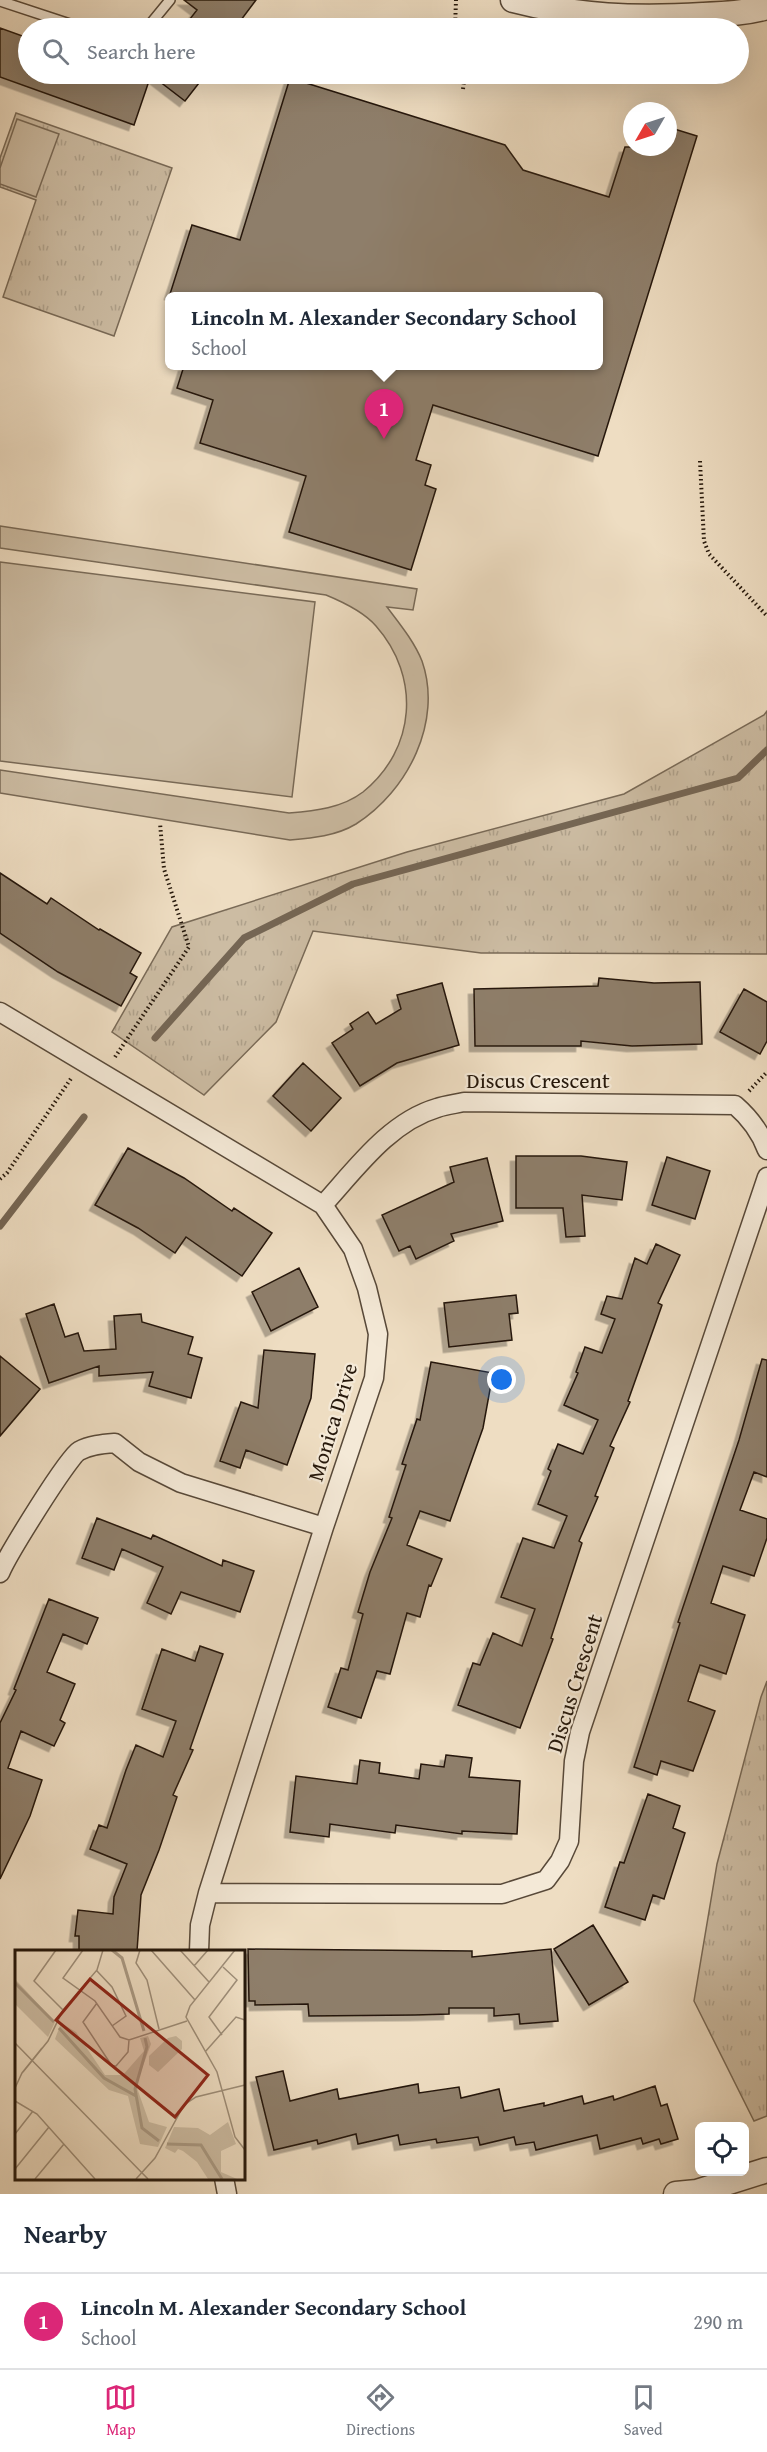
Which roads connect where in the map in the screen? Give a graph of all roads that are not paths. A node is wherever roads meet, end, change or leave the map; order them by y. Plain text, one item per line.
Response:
1 (170, 0) edge
2 (513, 0) edge
3 (0, 1) edge
4 (767, 7) edge
5 (52, 18) edge
6 (155, 18) edge
7 (0, 1012) edge
8 (767, 1150) edge
9 (767, 1177) edge
10 (323, 1205) junction
11 (324, 1527) junction
12 (0, 1573) edge
13 (208, 1893) junction
14 (199, 1950) edge
15 (767, 2170) edge
16 (224, 2179) edge
17 (227, 2194) edge
18 (675, 2194) edge

1 - 6 lane
2 - 4 street
3 - 5 lane
7 - 10 street, Monica Drive
8 - 10 street, Discus Crescent
9 - 13 street, Discus Crescent
10 - 11 street, Monica Drive
11 - 12 street
11 - 13 street, Monica Drive
13 - 14 street, Monica Drive
15 - 18 street
16 - 17 street

